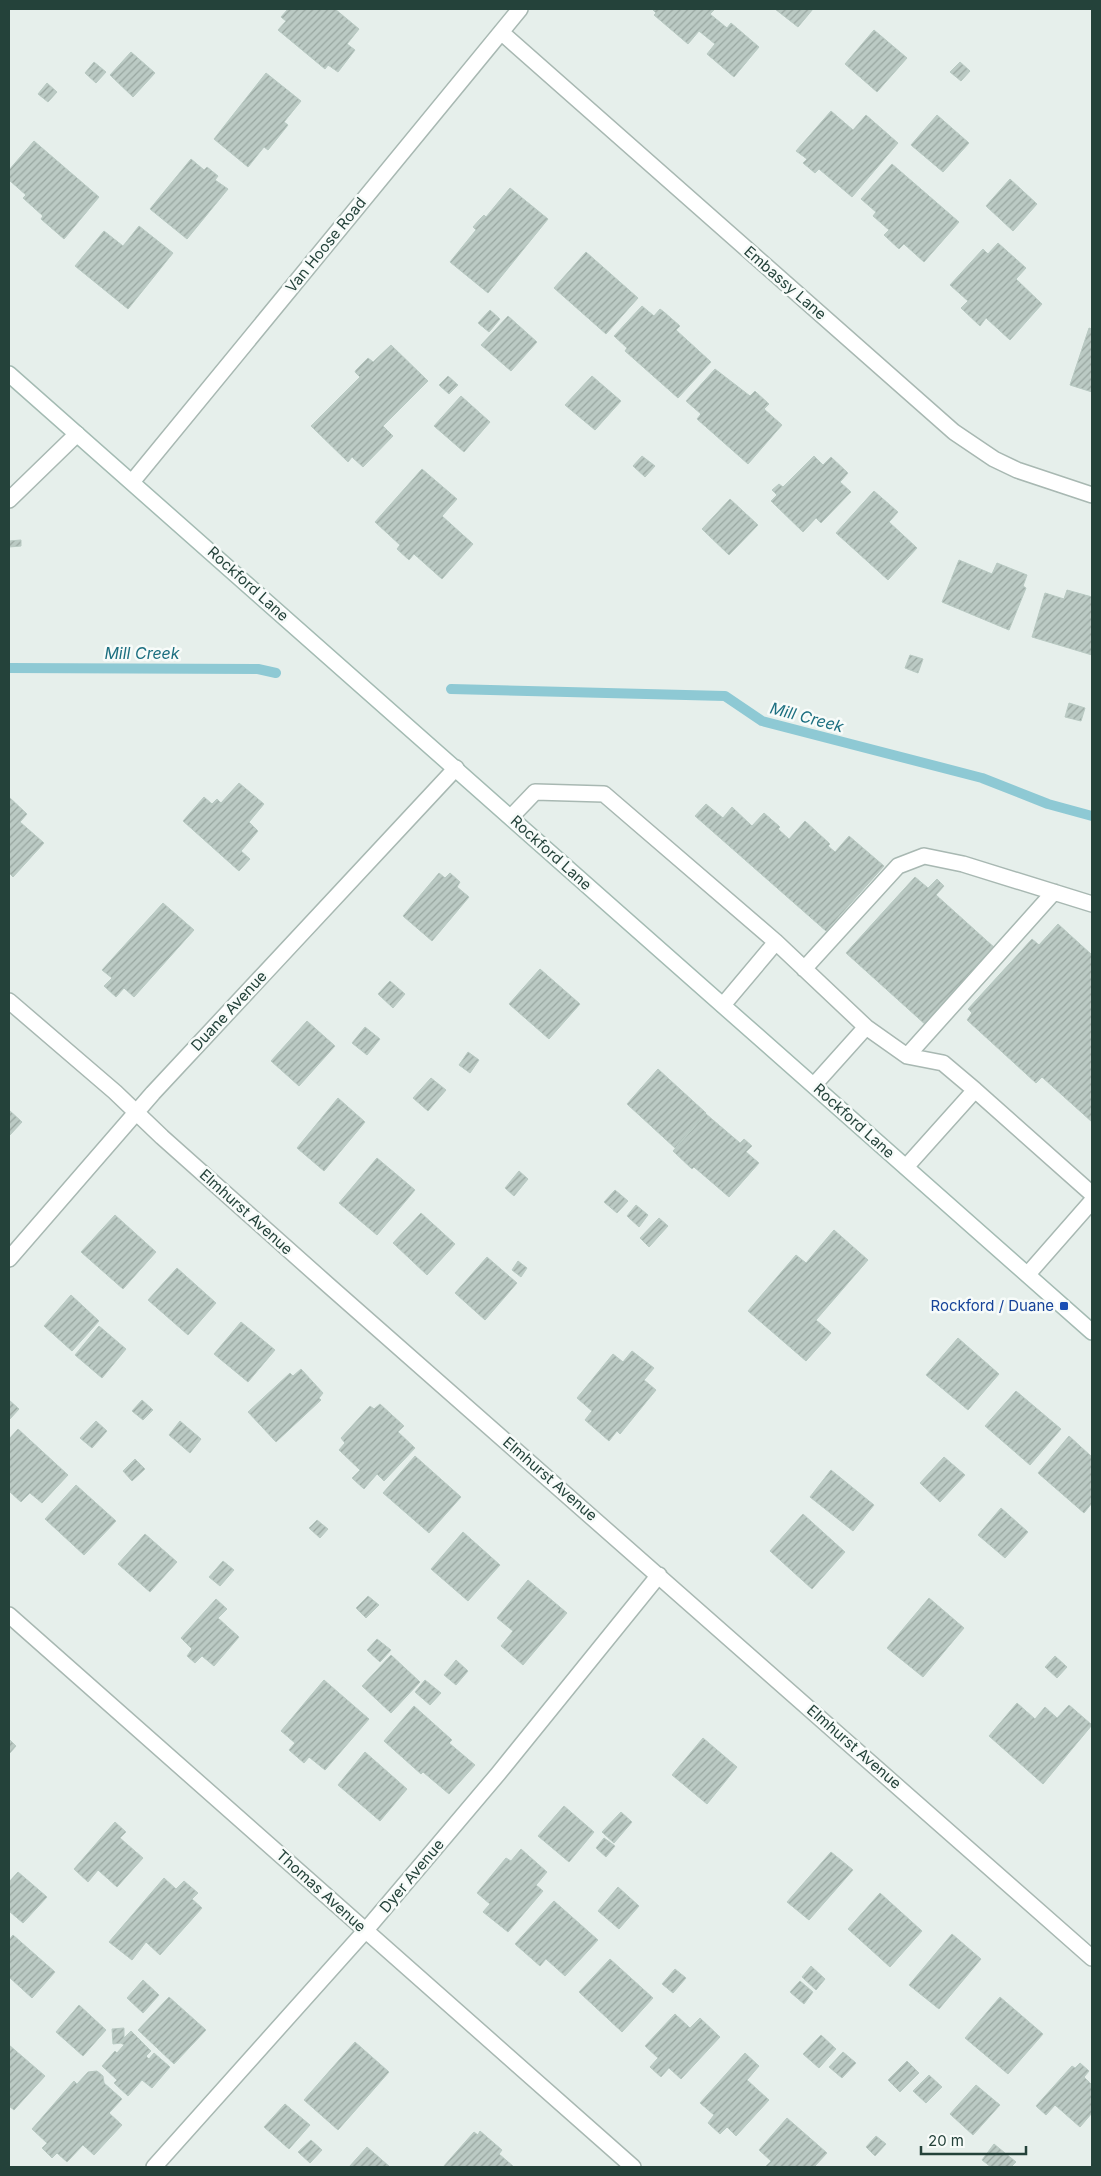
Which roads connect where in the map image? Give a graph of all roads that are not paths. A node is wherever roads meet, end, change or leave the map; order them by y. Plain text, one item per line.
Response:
1 (520, 9) edge
2 (501, 32) junction
3 (9, 374) edge
4 (77, 434) junction
5 (132, 482) junction
6 (1092, 495) edge
7 (9, 500) edge
8 (456, 768) junction
9 (511, 817) junction
10 (1054, 892) junction
11 (1092, 904) edge
12 (776, 942) junction
13 (804, 969) junction
14 (9, 1001) edge
15 (723, 1005) junction
16 (866, 1027) junction
17 (907, 1056) junction
18 (814, 1086) junction
19 (975, 1090) junction
20 (138, 1113) junction
21 (906, 1167) junction
22 (1092, 1194) edge
23 (1092, 1201) edge
24 (9, 1259) edge
25 (1028, 1274) junction
26 (1091, 1328) edge
27 (659, 1575) junction
28 (9, 1615) edge
29 (366, 1930) junction
30 (1092, 1958) edge
31 (154, 2167) edge
32 (633, 2167) edge

1 - 2 street, Van Hoose Road
2 - 5 street, Van Hoose Road
2 - 6 street, Embassy Lane
3 - 4 street, Rockford Lane
4 - 5 street, Rockford Lane
4 - 7 street
5 - 8 street, Rockford Lane
8 - 9 street, Rockford Lane
8 - 20 street, Duane Avenue
9 - 12 street
9 - 15 street, Rockford Lane
10 - 11 street
10 - 13 street
10 - 17 street
12 - 13 street
12 - 15 street
13 - 16 street
14 - 20 street, Elmhurst Avenue
15 - 18 street, Rockford Lane
16 - 17 street
16 - 18 street
17 - 19 street
18 - 21 street, Rockford Lane
19 - 21 street
19 - 22 street
20 - 24 street, Duane Avenue
20 - 27 street, Elmhurst Avenue
21 - 25 street, Rockford Lane
23 - 25 street
25 - 26 street, Rockford Lane
27 - 29 street, Dyer Avenue
27 - 30 street, Elmhurst Avenue
28 - 29 street, Thomas Avenue
29 - 31 street, Dyer Avenue
29 - 32 street, Thomas Avenue

